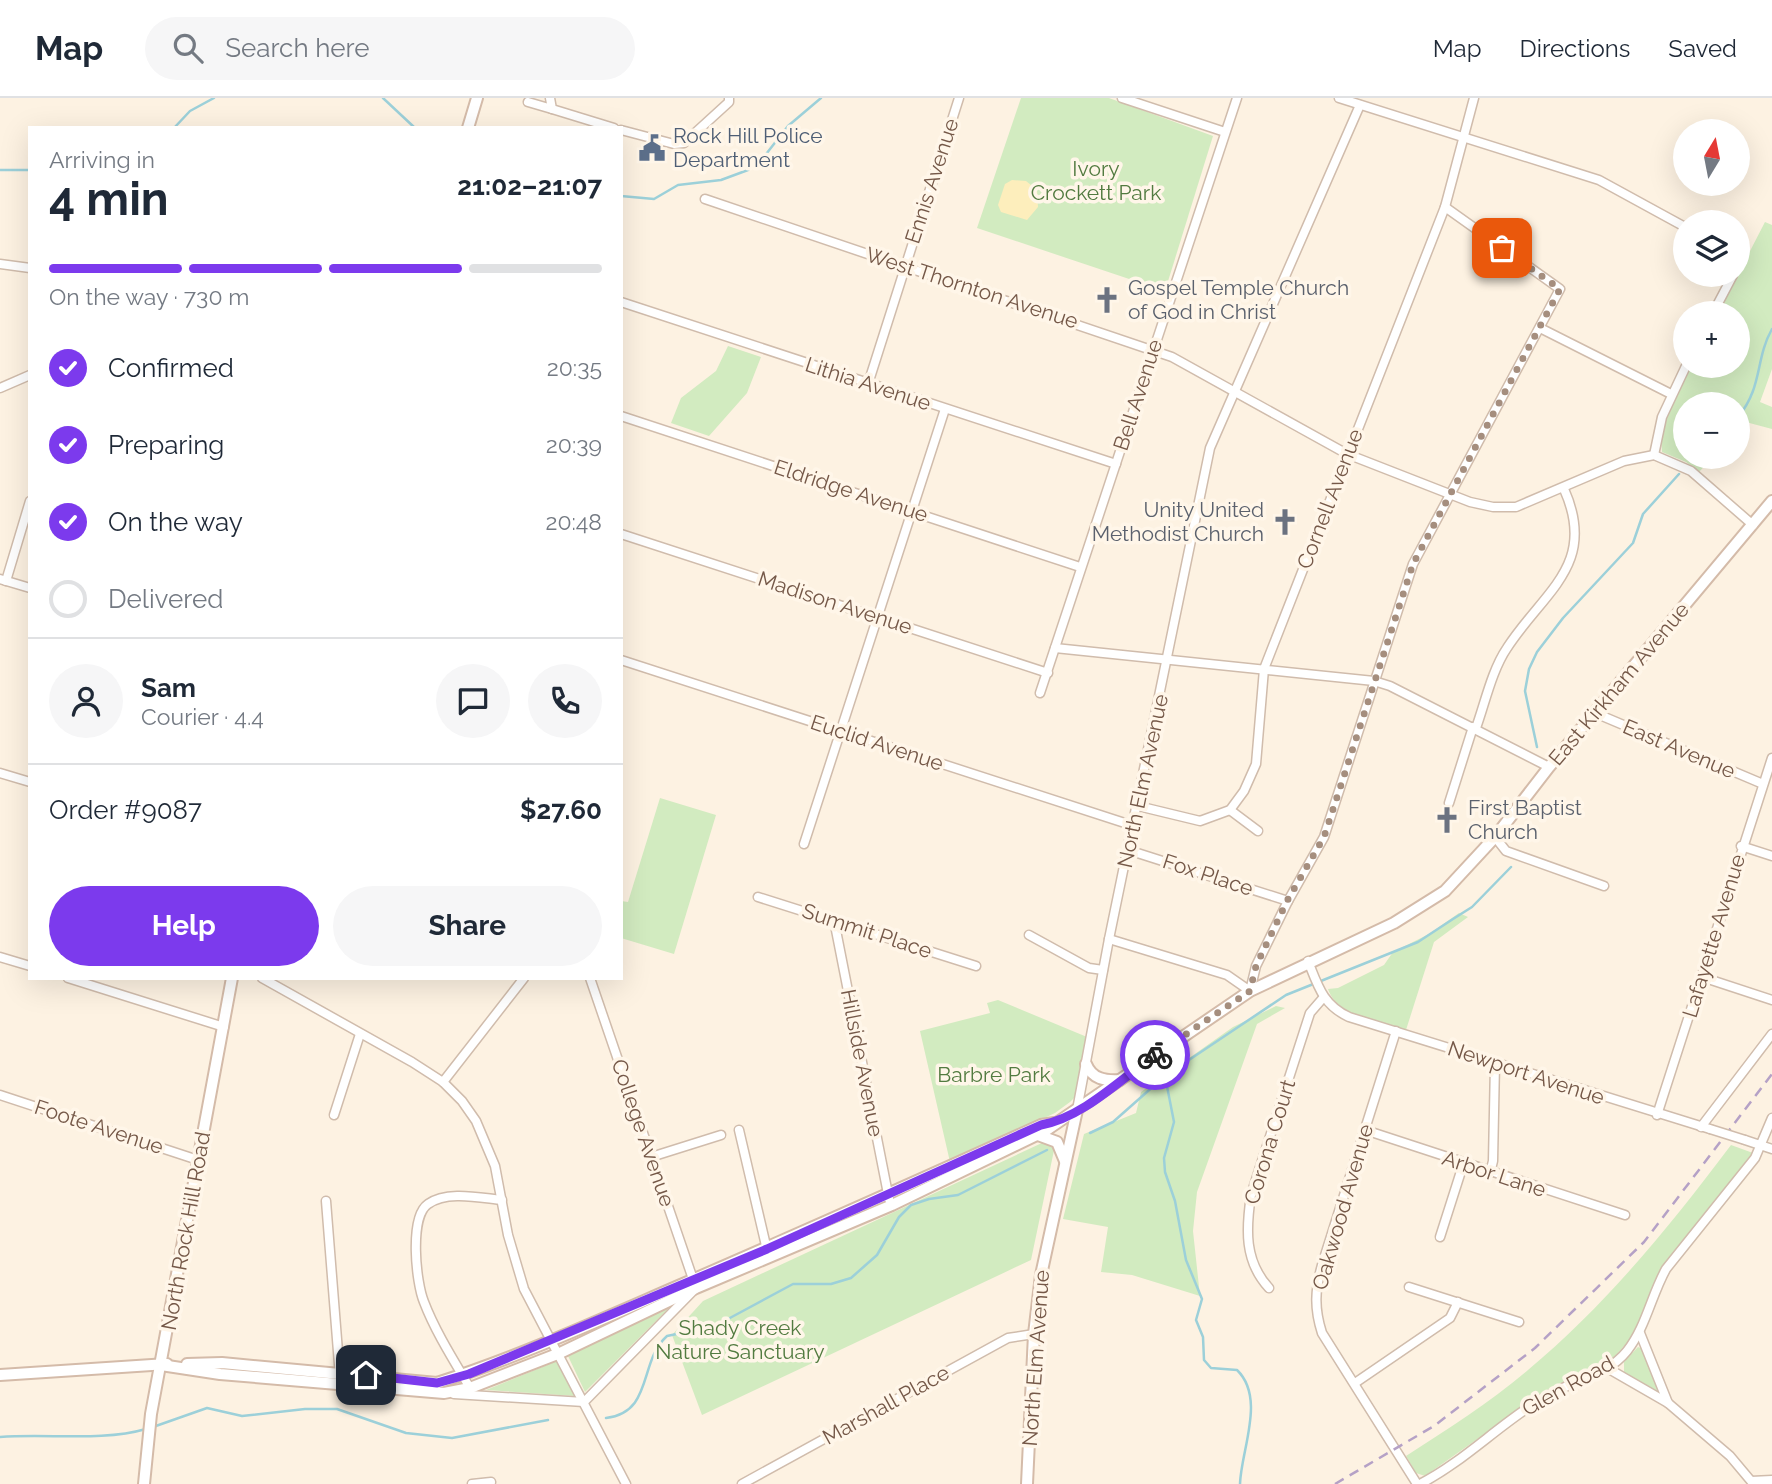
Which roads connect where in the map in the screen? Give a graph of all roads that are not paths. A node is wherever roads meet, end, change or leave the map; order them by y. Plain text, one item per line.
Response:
1 (477, 98) edge
2 (550, 98) edge
3 (729, 98) edge
4 (959, 98) edge
5 (1122, 98) edge
6 (1237, 98) edge
7 (1339, 98) edge
8 (1474, 98) edge
9 (528, 102) dead end
10 (1360, 105) junction
11 (552, 109) junction
12 (469, 126) edge
13 (607, 126) edge
14 (623, 131) edge
15 (1225, 132) junction
16 (1462, 139) junction
17 (705, 200) dead end
18 (1445, 208) junction
19 (1673, 220) edge
20 (0, 264) edge
21 (905, 266) junction
22 (28, 268) edge
23 (623, 303) edge
24 (1540, 328) junction
25 (1152, 349) junction
26 (28, 376) edge
27 (1680, 378) edge
28 (868, 384) junction
29 (0, 387) edge
30 (1234, 390) junction
31 (1671, 394) junction
32 (945, 409) junction
33 (623, 417) edge
34 (1348, 454) junction
35 (1654, 455) junction
36 (1116, 464) junction
37 (1564, 489) junction
38 (1449, 495) junction
39 (1772, 501) edge
40 (28, 507) edge
41 (911, 510) junction
42 (1753, 525) junction
43 (623, 535) edge
44 (1080, 567) junction
45 (3, 580) edge
46 (28, 587) edge
47 (876, 617) junction
48 (1055, 648) junction
49 (1168, 659) junction
50 (623, 661) edge
51 (1264, 669) junction
52 (1048, 673) junction
53 (1374, 681) junction
54 (1040, 693) dead end
55 (1595, 713) junction
56 (1474, 728) junction
57 (839, 730) junction
58 (1772, 758) edge
59 (1549, 767) junction
60 (0, 773) edge
61 (28, 781) edge
62 (1763, 784) junction
63 (1449, 803) dead end
64 (1138, 806) junction
65 (1230, 810) junction
66 (1133, 826) junction
67 (1258, 831) dead end
68 (1495, 836) junction
69 (804, 844) dead end
70 (1741, 846) junction
71 (1128, 850) junction
72 (1772, 856) edge
73 (1604, 886) dead end
74 (758, 897) dead end
75 (1287, 901) junction
76 (834, 920) junction
77 (1029, 935) dead end
78 (1109, 939) junction
79 (0, 957) edge
80 (1308, 961) junction
81 (28, 965) edge
82 (976, 966) dead end
83 (1104, 970) junction
84 (1702, 977) junction
85 (74, 980) edge
86 (232, 980) edge
87 (266, 980) edge
88 (522, 980) edge
89 (591, 980) edge
90 (1250, 991) junction
91 (1323, 998) junction
92 (1772, 1000) edge
93 (224, 1027) junction
94 (1396, 1031) junction
95 (360, 1034) junction
96 (1772, 1034) edge
97 (1086, 1063) junction
98 (1495, 1063) junction
99 (1120, 1080) junction
100 (443, 1082) junction
101 (0, 1095) edge
102 (1077, 1110) junction
103 (334, 1115) dead end
104 (1657, 1115) junction
105 (1772, 1118) edge
106 (1054, 1123) junction
107 (1706, 1128) junction
108 (739, 1130) dead end
109 (1365, 1130) junction
110 (721, 1135) dead end
111 (1038, 1135) junction
112 (1762, 1146) junction
113 (1772, 1149) edge
114 (651, 1157) junction
115 (198, 1160) junction
116 (1065, 1161) junction
117 (1462, 1165) junction
118 (1490, 1173) junction
119 (890, 1199) junction
120 (502, 1200) junction
121 (326, 1201) dead end
122 (1625, 1215) dead end
123 (1440, 1237) dead end
124 (768, 1253) junction
125 (694, 1284) junction
126 (1409, 1287) dead end
127 (1269, 1288) dead end
128 (1458, 1302) junction
129 (1519, 1322) dead end
130 (1640, 1333) junction
131 (1034, 1334) junction
132 (553, 1340) junction
133 (560, 1353) junction
134 (161, 1365) junction
135 (1609, 1369) junction
136 (0, 1375) edge
137 (462, 1375) junction
138 (340, 1378) junction
139 (1355, 1383) junction
140 (470, 1388) junction
141 (444, 1393) junction
142 (584, 1402) junction
143 (1668, 1403) junction
144 (1772, 1480) edge
145 (491, 1482) dead end
146 (1751, 1482) edge
147 (472, 1483) edge
148 (144, 1484) edge
149 (626, 1484) edge
150 (742, 1484) edge
151 (1027, 1484) edge
152 (1418, 1484) edge

1 - 12 street
2 - 11 street
3 - 14 street
4 - 21 street, Ennis Avenue
5 - 15 street
6 - 15 street, Bell Avenue
7 - 10 street
8 - 16 street, Cornell Avenue
9 - 11 street
10 - 16 street
10 - 30 street, North Elm Avenue
11 - 13 street
15 - 25 street, Bell Avenue
16 - 18 street, Cornell Avenue
16 - 19 street
17 - 21 street, West Thornton Avenue
18 - 24 street
18 - 34 street, Cornell Avenue
20 - 22 street
21 - 25 street, West Thornton Avenue
21 - 28 street, Ennis Avenue
23 - 28 street, Lithia Avenue
24 - 31 street
24 - 38 street
25 - 30 street, West Thornton Avenue
25 - 36 street, Bell Avenue
26 - 29 street
27 - 31 street
28 - 32 street, Lithia Avenue
30 - 34 street, West Thornton Avenue
30 - 49 street, North Elm Avenue
31 - 35 street
32 - 36 street, Lithia Avenue
32 - 41 street
33 - 41 street, Eldridge Avenue
34 - 38 street, West Thornton Avenue
34 - 51 street, Cornell Avenue
35 - 37 street, West Thornton Avenue
35 - 42 street
36 - 44 street, Bell Avenue
37 - 38 street, West Thornton Avenue
37 - 56 street
38 - 53 street
39 - 42 street, East Kirkham Avenue
40 - 45 street
41 - 44 street, Eldridge Avenue
41 - 47 street
42 - 55 street, East Kirkham Avenue
43 - 47 street, Madison Avenue
44 - 48 street, Bell Avenue
45 - 46 street
47 - 52 street, Madison Avenue
47 - 57 street
48 - 49 street
48 - 52 street, Bell Avenue
49 - 51 street
49 - 64 street, North Elm Avenue
50 - 57 street, Euclid Avenue
51 - 53 street
51 - 65 street, Cornell Avenue
52 - 54 street, Bell Avenue
53 - 56 street
53 - 75 street
55 - 59 street, East Kirkham Avenue
55 - 62 street, East Avenue
56 - 59 street
56 - 63 street
57 - 66 street, Euclid Avenue
57 - 69 street
58 - 62 street, Lafayette Avenue
59 - 68 street, East Kirkham Avenue
60 - 61 street
62 - 70 street, Lafayette Avenue
64 - 65 street
64 - 66 street, North Elm Avenue
65 - 67 street
66 - 71 street, North Elm Avenue
68 - 73 street
68 - 80 street, East Kirkham Avenue
70 - 72 street
70 - 84 street, Lafayette Avenue
71 - 75 street, Fox Place
71 - 78 street, North Elm Avenue
74 - 76 street, Summit Place
75 - 90 street
76 - 82 street, Summit Place
76 - 119 street, Hillside Avenue
77 - 83 street
78 - 83 street, North Elm Avenue
78 - 90 street
79 - 81 street
80 - 90 street, East Kirkham Avenue
80 - 91 street
83 - 97 street, North Elm Avenue
84 - 92 street
84 - 104 street, Lafayette Avenue
85 - 93 street
86 - 93 street, North Rock Hill Road
87 - 95 street
88 - 100 street
89 - 114 street, College Avenue
90 - 99 street, East Kirkham Avenue
91 - 94 street, Newport Avenue
91 - 127 street, Corona Court
93 - 115 street, North Rock Hill Road
94 - 98 street, Newport Avenue
94 - 109 street, Oakwood Avenue
95 - 100 street
95 - 103 street
96 - 107 street
97 - 99 street
97 - 102 street, North Elm Avenue
98 - 104 street, Newport Avenue
98 - 118 street
99 - 102 street, East Kirkham Avenue
100 - 120 street
101 - 115 street, Foote Avenue
102 - 106 street, East Kirkham Avenue
102 - 116 street, North Elm Avenue
104 - 107 street, Newport Avenue
105 - 112 street, Glen Road
106 - 111 street
106 - 119 street
107 - 112 street, Newport Avenue, bridge
108 - 124 street
109 - 117 street, Arbor Lane
109 - 139 street, Oakwood Avenue
110 - 114 street
111 - 116 street
111 - 119 street
112 - 113 street, Newport Avenue
112 - 130 street, Glen Road
114 - 125 street, College Avenue
115 - 134 street, North Rock Hill Road
116 - 131 street, North Elm Avenue
117 - 118 street, Arbor Lane
117 - 123 street
118 - 122 street, Arbor Lane
119 - 124 street
120 - 132 street
120 - 137 street
121 - 138 street
124 - 125 street
125 - 132 street
125 - 133 street
125 - 142 street
126 - 128 street
128 - 129 street
128 - 139 street
130 - 135 street, Glen Road
130 - 143 street
131 - 150 street, Marshall Place
131 - 151 street, North Elm Avenue
132 - 133 street
132 - 137 street
133 - 140 street
133 - 142 street
134 - 136 street
134 - 138 street
134 - 148 street, North Rock Hill Road
135 - 143 street
135 - 152 street, Glen Road
137 - 138 street
137 - 140 street
138 - 141 street
139 - 152 street, Oakwood Avenue
140 - 141 street
141 - 142 street
142 - 149 street
143 - 146 street
144 - 146 street
145 - 147 street

